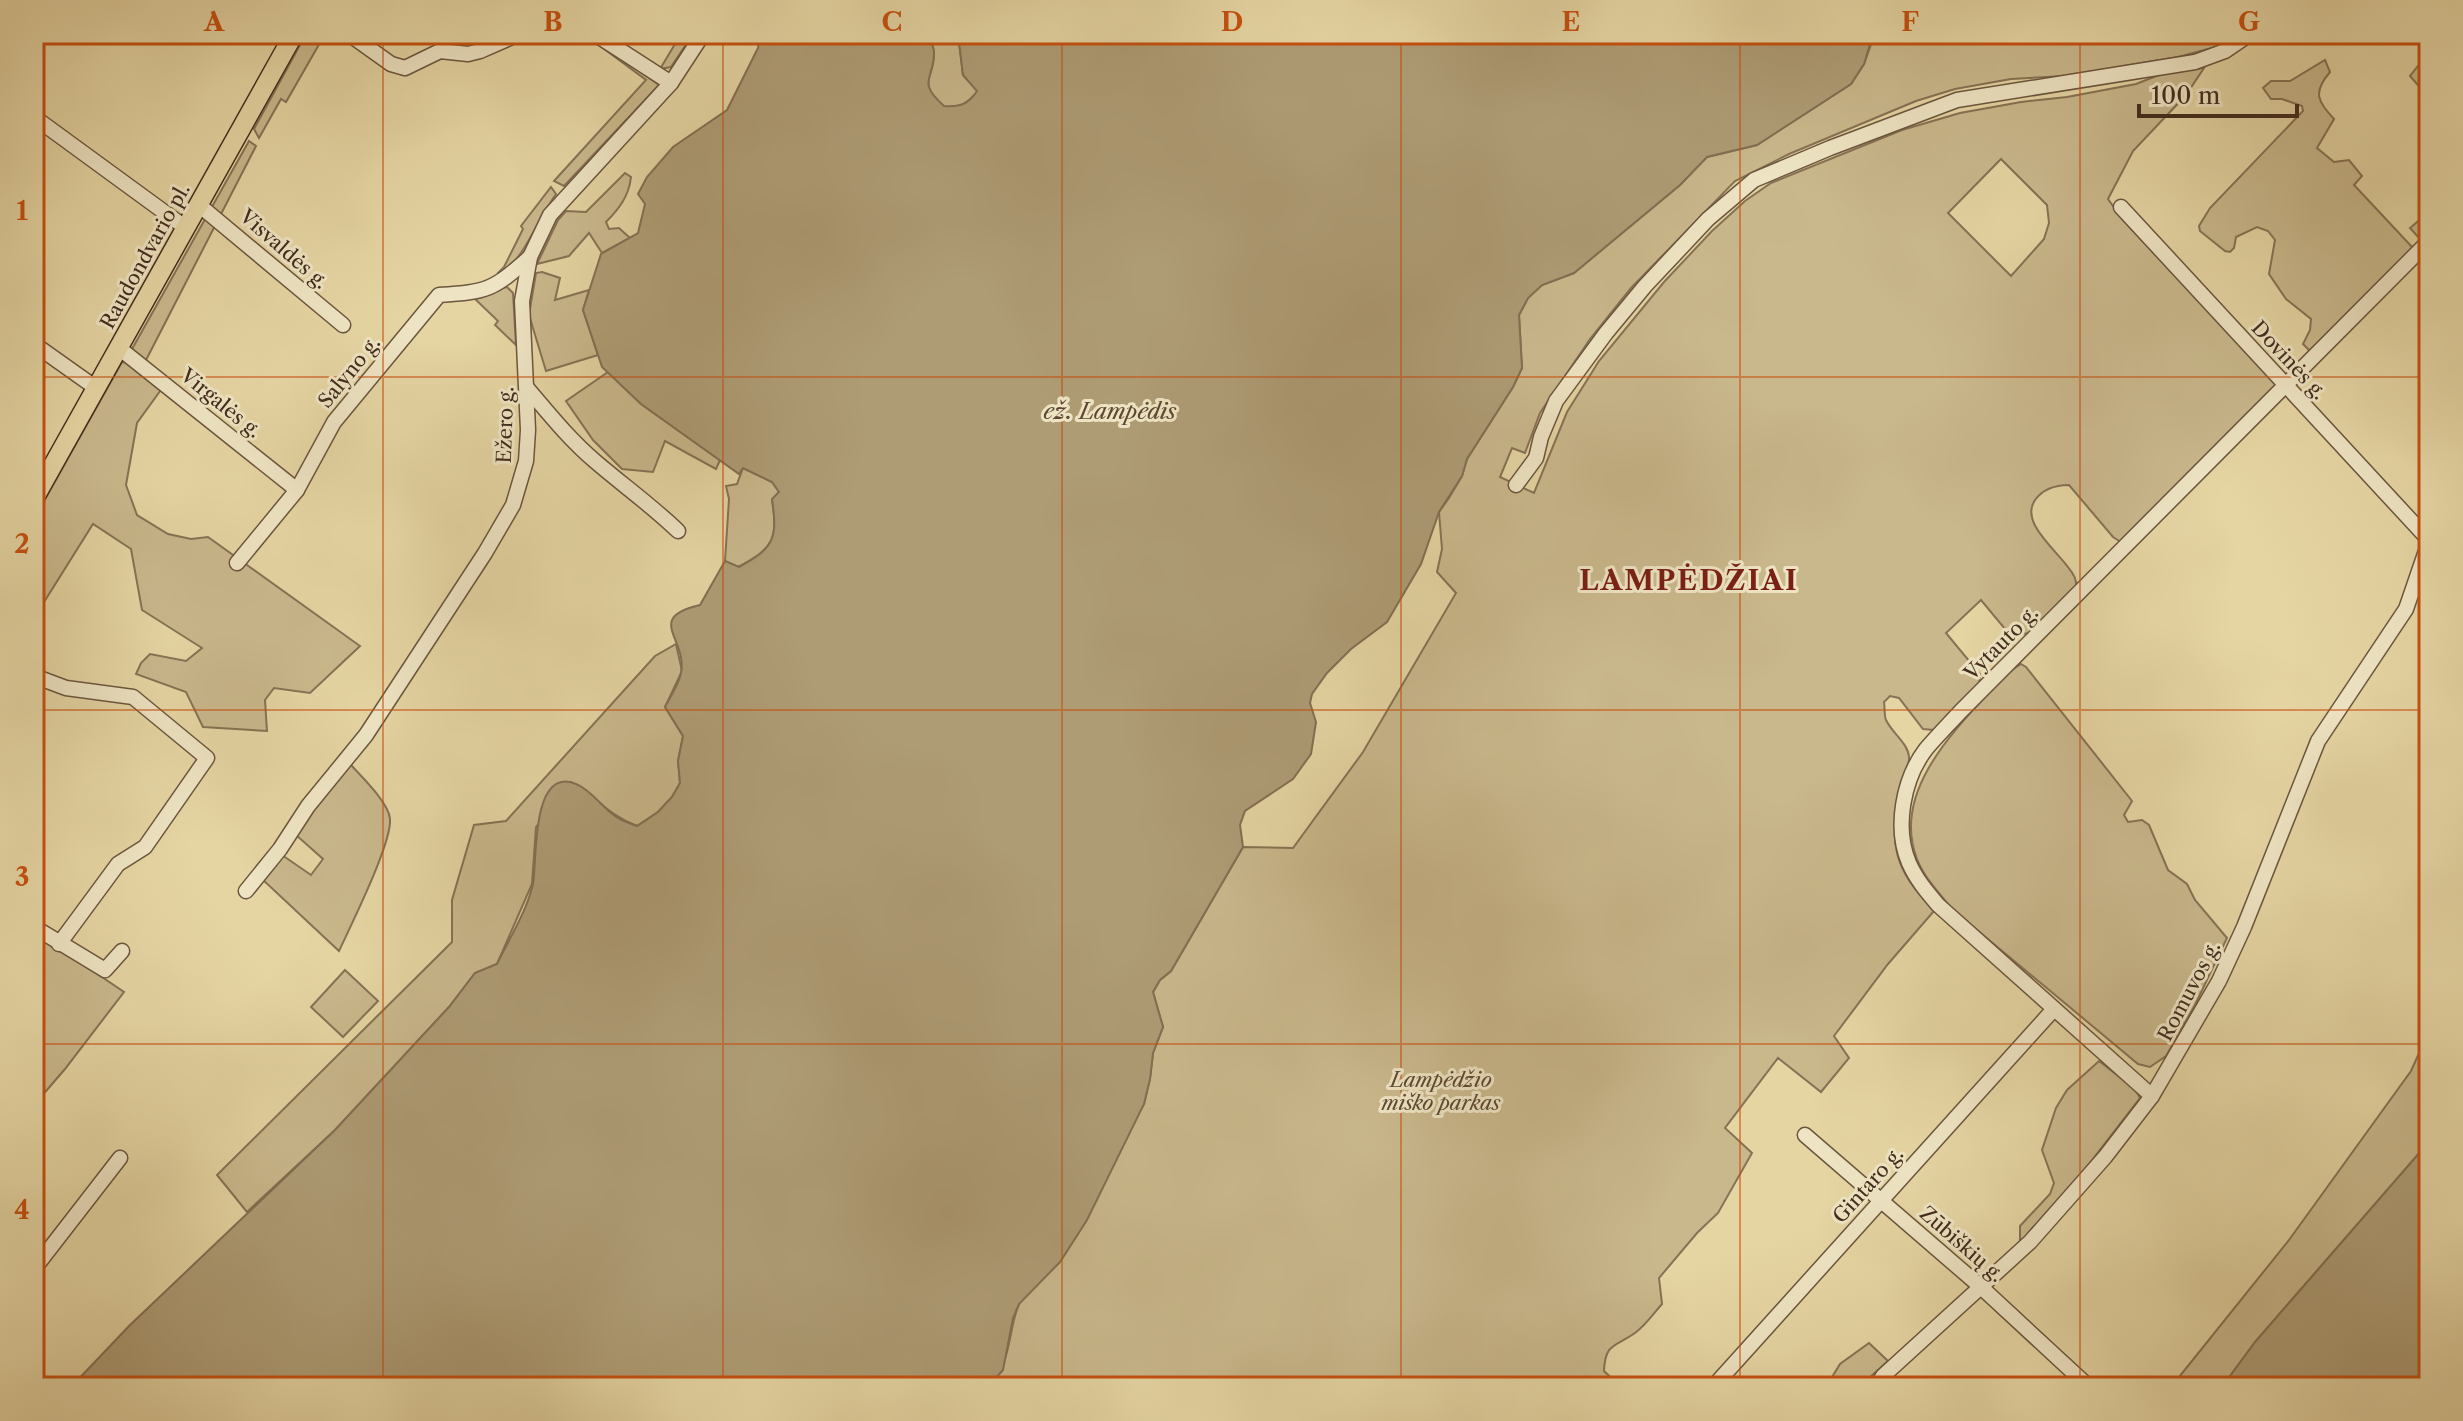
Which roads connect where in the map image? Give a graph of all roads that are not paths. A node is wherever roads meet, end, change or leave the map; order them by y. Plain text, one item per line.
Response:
1 (294, 34) edge
2 (349, 34) edge
3 (519, 34) edge
4 (703, 34) edge
5 (2250, 34) edge
6 (602, 36) edge
7 (2211, 58) junction
8 (2206, 76) dead end
9 (671, 83) junction
10 (34, 117) edge
11 (199, 205) junction
12 (2121, 207) dead end
13 (186, 228) junction
14 (2429, 241) edge
15 (530, 257) junction
16 (343, 325) dead end
17 (34, 344) edge
18 (119, 348) junction
19 (2284, 385) junction
20 (96, 388) junction
21 (527, 388) junction
22 (1516, 485) dead end
23 (297, 490) junction
24 (34, 499) edge
25 (678, 531) dead end
26 (2429, 541) edge
27 (237, 563) dead end
28 (34, 676) edge
29 (246, 891) dead end
30 (34, 927) edge
31 (59, 944) junction
32 (122, 951) dead end
33 (2054, 1009) junction
34 (2152, 1096) junction
35 (1805, 1135) dead end
36 (120, 1158) dead end
37 (1881, 1201) junction
38 (34, 1269) edge
39 (1981, 1287) junction
40 (1713, 1387) edge
41 (1876, 1387) edge
42 (2089, 1387) edge

1 - 11 main road, Raudondvario pl.
2 - 3 street
4 - 9 street, Ežero g.
5 - 7 street
6 - 9 street
7 - 8 street
7 - 22 street
9 - 15 street, Ežero g.
10 - 13 street
11 - 13 main road, Raudondvario pl.
11 - 16 street, Visvaldės g.
12 - 19 street, Dovinės g.
13 - 18 main road, Raudondvario pl.
14 - 19 street, Vytauto g.
15 - 21 street, Ežero g.
15 - 23 street, Salyno g.
17 - 20 street
18 - 20 main road, Raudondvario pl.
18 - 23 street, Virgalės g.
19 - 26 street, Dovinės g.
19 - 33 street, Vytauto g.
20 - 24 main road, Raudondvario pl.
21 - 25 street
21 - 29 street, Ežero g.
23 - 27 street, Salyno g.
26 - 34 street, Romuvos g.
28 - 31 street
30 - 31 street
31 - 32 street
33 - 34 street, Vytauto g.
33 - 37 street, Gintaro g.
34 - 39 street, Romuvos g.
35 - 37 street, Zūbiškių g.
36 - 38 street
37 - 39 street, Zūbiškių g.
37 - 40 street, Gintaro g.
39 - 41 street, Romuvos g.
39 - 42 street, Zūbiškių g.

